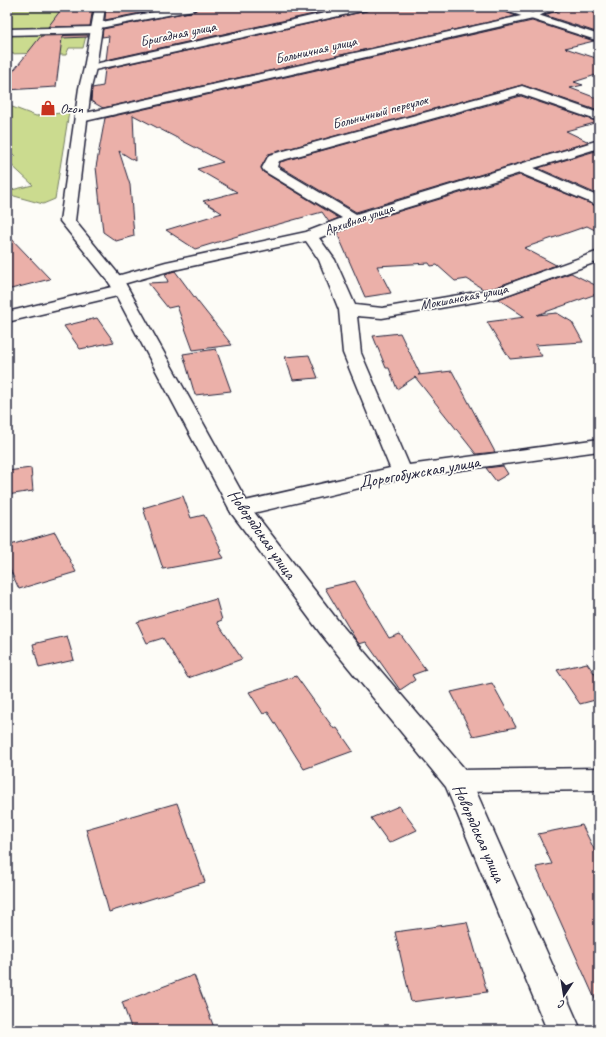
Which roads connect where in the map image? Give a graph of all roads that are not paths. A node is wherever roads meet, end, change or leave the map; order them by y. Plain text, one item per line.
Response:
1 (194, 7) edge
2 (366, 7) edge
3 (504, 7) edge
4 (556, 7) edge
5 (533, 16) junction
6 (98, 21) edge
7 (7, 32) edge
8 (599, 38) edge
9 (90, 68) junction
10 (599, 117) edge
11 (81, 118) junction
12 (599, 144) edge
13 (521, 168) junction
14 (599, 202) edge
15 (354, 219) junction
16 (310, 236) junction
17 (599, 256) edge
18 (118, 285) junction
19 (348, 310) junction
20 (7, 317) edge
21 (599, 445) edge
22 (402, 472) junction
23 (240, 509) junction
24 (599, 779) edge
25 (458, 781) junction
26 (564, 1030) edge

1 - 6 street
2 - 9 street, Бригадная улица
3 - 5 street
4 - 5 street, Больничная улица
5 - 8 street
5 - 11 street, Больничная улица
6 - 7 street
6 - 9 street, Новорядская улица
9 - 11 street, Новорядская улица
10 - 15 street, Больничный переулок
11 - 18 street, Новорядская улица
12 - 13 street, Архивная улица
13 - 14 street
13 - 15 street, Архивная улица
15 - 16 street, Архивная улица
16 - 18 street, Архивная улица
16 - 19 street
17 - 19 street, Мокшанская улица
18 - 20 street, Архивная улица
18 - 23 street, Новорядская улица
19 - 22 street
21 - 22 street, Дорогобужская улица
22 - 23 street, Дорогобужская улица
23 - 25 street, Новорядская улица
24 - 25 street
25 - 26 street, Новорядская улица

